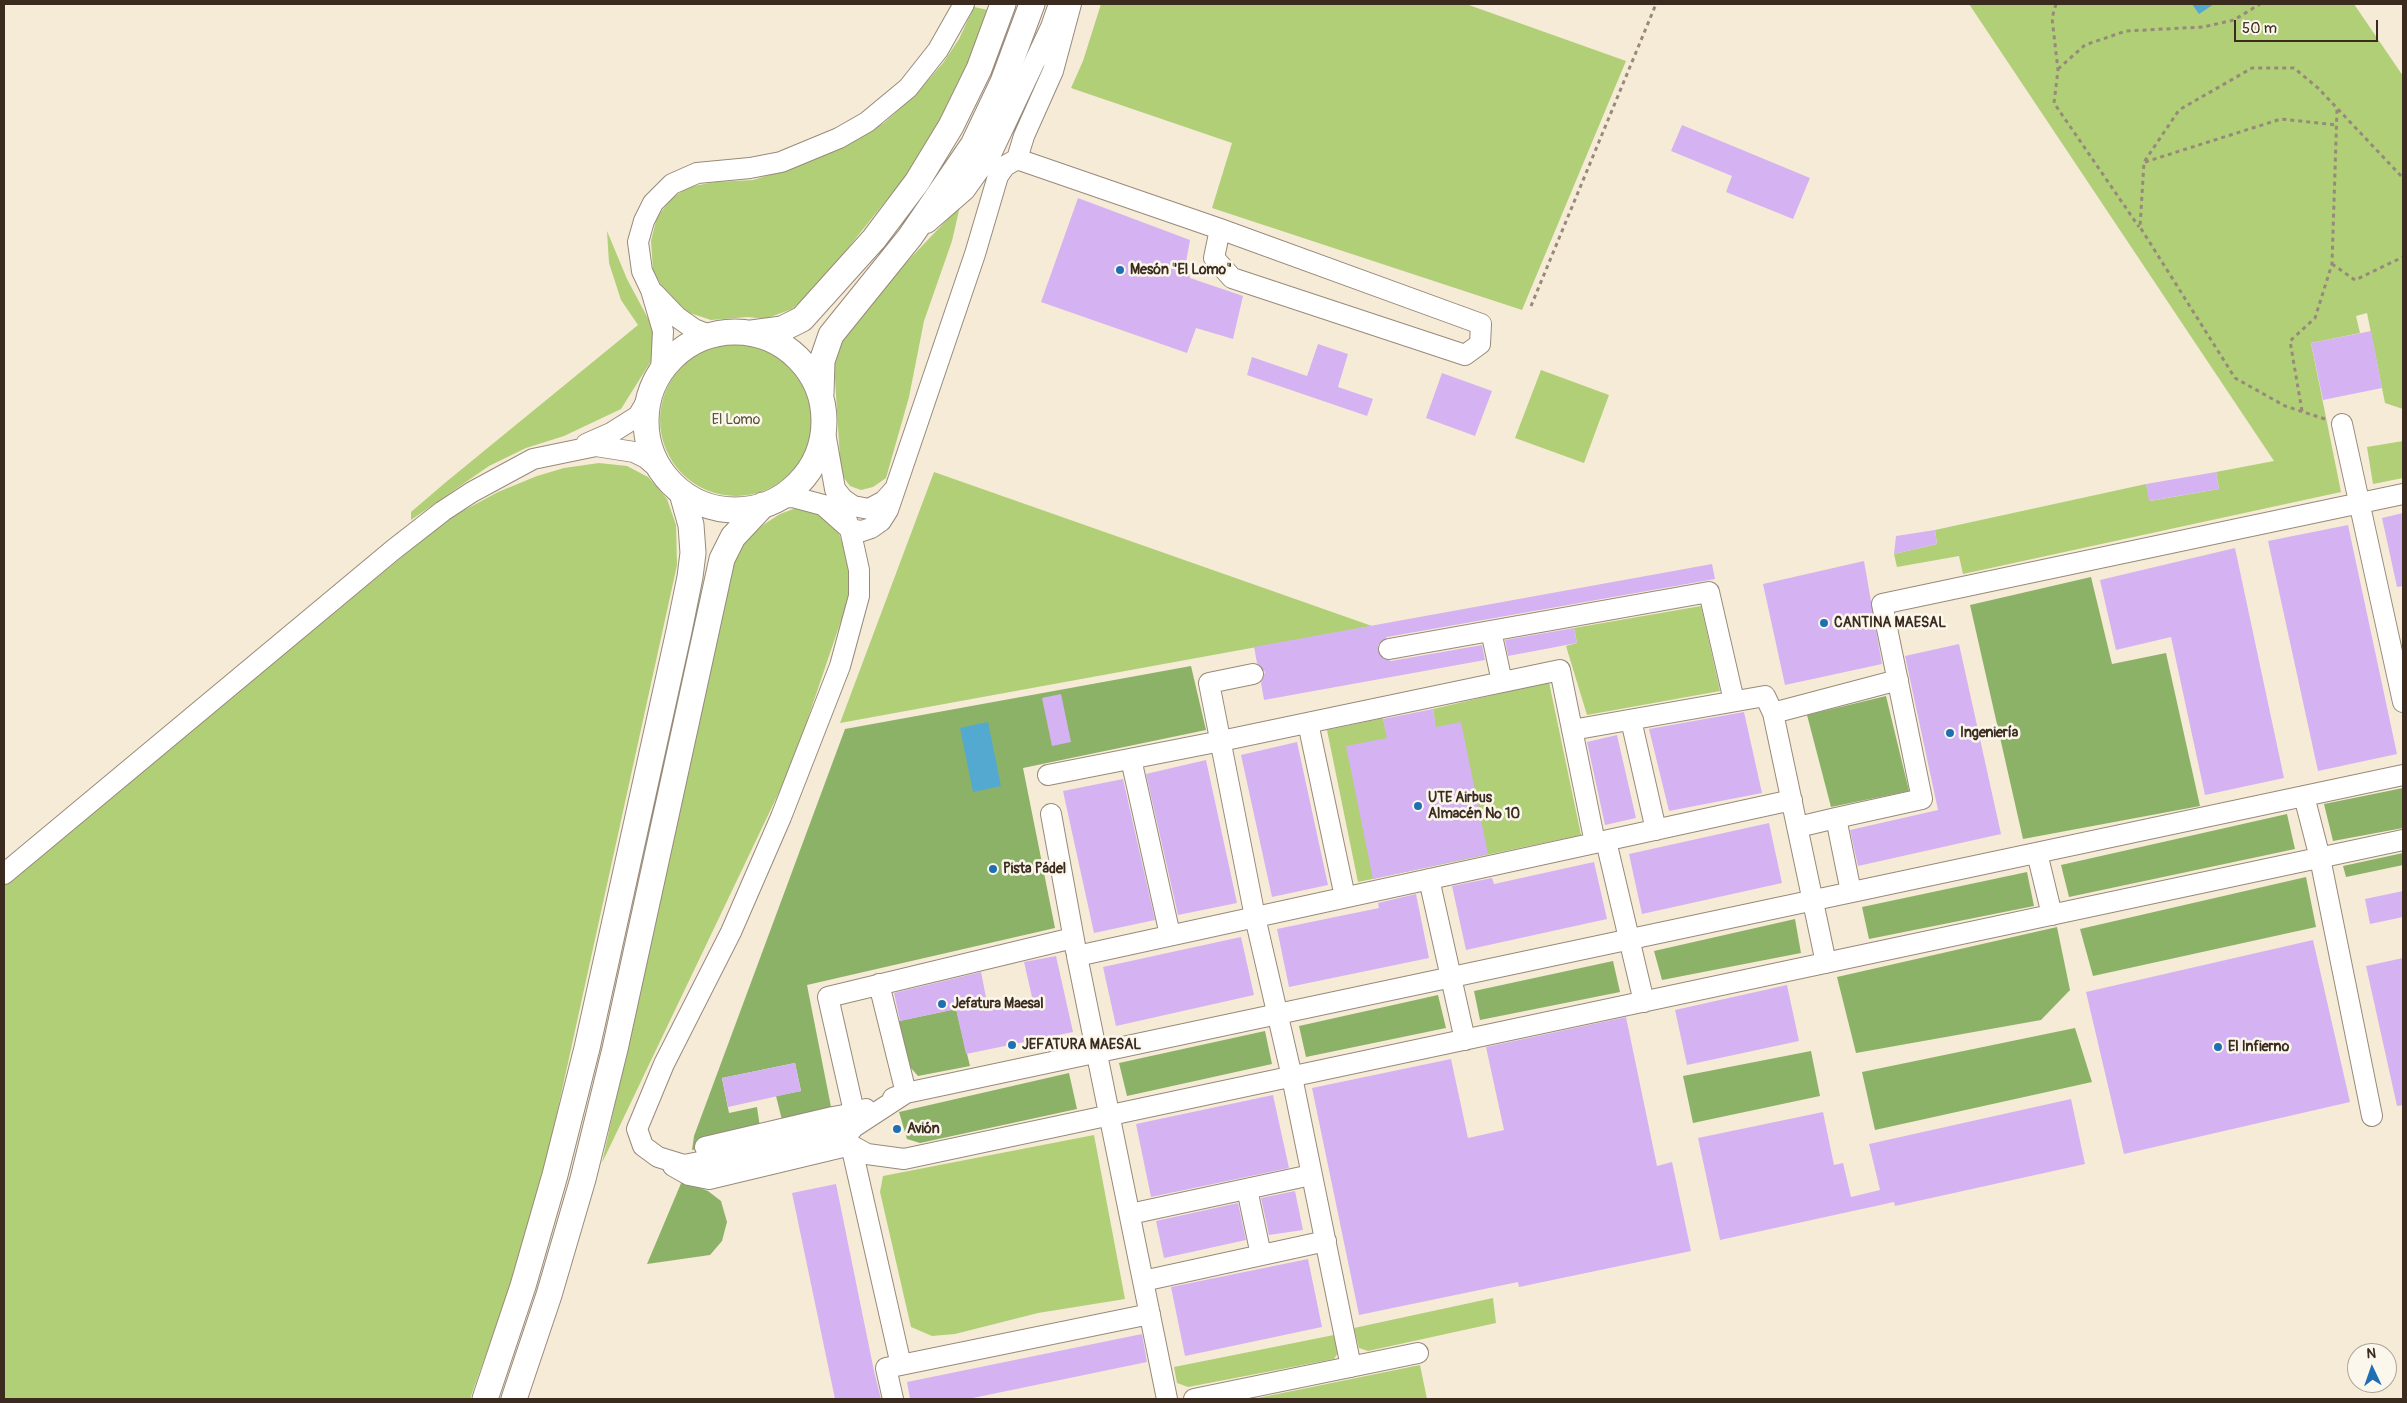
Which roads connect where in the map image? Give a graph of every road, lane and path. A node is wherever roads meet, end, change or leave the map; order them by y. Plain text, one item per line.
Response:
1 (964, 4) edge
2 (1003, 4) edge
3 (1032, 4) edge
4 (1059, 4) edge
5 (1071, 4) edge
6 (1656, 4) edge
7 (2056, 4) edge
8 (2260, 4) edge
9 (2058, 70) junction
10 (2337, 108) junction
11 (2337, 125) junction
12 (1017, 159) junction
13 (2144, 162) junction
14 (2403, 178) edge
15 (2140, 227) junction
16 (1220, 229) junction
17 (910, 237) junction
18 (2403, 257) edge
19 (2332, 264) junction
20 (651, 290) junction
21 (1531, 306) dead end
22 (747, 333) junction
23 (712, 336) junction
24 (656, 383) junction
25 (2302, 411) junction
26 (824, 418) junction
27 (2342, 424) joint
28 (568, 451) junction
29 (661, 470) junction
30 (835, 488) junction
31 (896, 488) junction
32 (682, 493) junction
33 (2403, 494) edge
34 (771, 502) junction
35 (2358, 503) junction
36 (850, 529) junction
37 (1491, 631) junction
38 (1389, 649) dead end
39 (1253, 674) dead end
40 (1898, 680) junction
41 (1502, 682) junction
42 (1734, 701) junction
43 (2403, 702) edge
44 (1773, 713) junction
45 (1631, 720) junction
46 (1308, 723) junction
47 (1572, 730) junction
48 (1221, 741) junction
49 (1131, 759) junction
50 (1048, 775) dead end
51 (2403, 775) edge
52 (2304, 796) junction
53 (1792, 800) junction
54 (1051, 814) dead end
55 (1836, 818) junction
56 (1798, 827) junction
57 (1656, 830) junction
58 (2403, 840) edge
59 (1601, 842) junction
60 (2037, 853) junction
61 (2320, 858) junction
62 (4, 874) edge
63 (1429, 879) junction
64 (1851, 892) junction
65 (1345, 897) junction
66 (1814, 900) junction
67 (2052, 915) junction
68 (1255, 917) junction
69 (1170, 936) junction
70 (1630, 939) junction
71 (1075, 947) junction
72 (1826, 963) junction
73 (1452, 978) junction
74 (879, 984) junction
75 (1644, 1002) junction
76 (1277, 1014) junction
77 (1464, 1040) junction
78 (1096, 1052) junction
79 (1292, 1076) junction
80 (906, 1093) junction
81 (1110, 1116) junction
82 (2372, 1116) dead end
83 (857, 1133) junction
84 (658, 1157) junction
85 (1311, 1175) junction
86 (1246, 1189) junction
87 (1130, 1214) junction
88 (1326, 1241) junction
89 (1261, 1255) junction
90 (1143, 1281) junction
91 (1150, 1314) junction
92 (1418, 1352) dead end
93 (901, 1365) junction
94 (1351, 1366) junction
95 (485, 1399) edge
96 (514, 1399) edge
97 (893, 1399) edge
98 (1168, 1399) edge
99 (1194, 1399) edge

1 - 20 street
2 - 22 main road
3 - 17 main road
4 - 17 street
5 - 12 street
6 - 21 path
7 - 9 path
8 - 9 path
9 - 15 path
10 - 11 path
10 - 13 path
10 - 14 path
11 - 13 path
11 - 19 path
12 - 16 street
12 - 31 street
13 - 15 path
15 - 25 path
16 - 16 street
17 - 26 main road
18 - 19 path
19 - 25 path
20 - 23 street
20 - 24 street
22 - 23 main road
22 - 26 main road
23 - 24 main road
24 - 28 street
24 - 29 main road
25 - 27 path
26 - 30 street
26 - 34 main road
27 - 35 street
28 - 29 street
28 - 62 street
29 - 32 main road
30 - 31 street
30 - 36 street
31 - 36 street
32 - 34 main road
32 - 95 main road
33 - 35 street
34 - 36 street
34 - 96 main road
35 - 40 street
35 - 43 street
36 - 84 street
37 - 38 street
37 - 41 street
37 - 42 street
39 - 48 street
40 - 44 street
40 - 55 street
41 - 46 street
41 - 47 street
42 - 44 street
42 - 45 street
44 - 53 street
45 - 47 street
45 - 57 street
46 - 48 street
46 - 65 street
47 - 59 street
48 - 49 street
48 - 68 street
49 - 50 street
49 - 69 street
51 - 52 street
52 - 60 street
52 - 61 street
53 - 56 street
53 - 57 street
54 - 71 street
55 - 56 street
55 - 64 street
56 - 66 street
57 - 59 street
58 - 61 street
59 - 63 street
59 - 70 street
60 - 64 street
60 - 67 street
61 - 67 street
61 - 82 street
63 - 65 street
63 - 73 street
64 - 66 street
65 - 68 street
66 - 70 street
66 - 72 street
67 - 72 street
68 - 69 street
68 - 76 street
69 - 71 street
70 - 73 street
70 - 75 street
71 - 74 street
71 - 78 street
72 - 75 street
73 - 76 street
73 - 77 street
74 - 80 street
74 - 83 street
75 - 77 street
76 - 78 street
76 - 79 street
77 - 79 street
78 - 80 street
78 - 81 street
79 - 81 street
79 - 85 street
80 - 83 street
81 - 83 street
81 - 87 street
83 - 84 street
83 - 84 street
83 - 84 street
83 - 93 street
85 - 86 street
85 - 88 street
86 - 87 street
86 - 89 street
87 - 90 street
88 - 89 street
88 - 94 street
89 - 90 street
90 - 91 street
91 - 93 street
91 - 98 street
92 - 94 street
93 - 97 street
94 - 99 street

